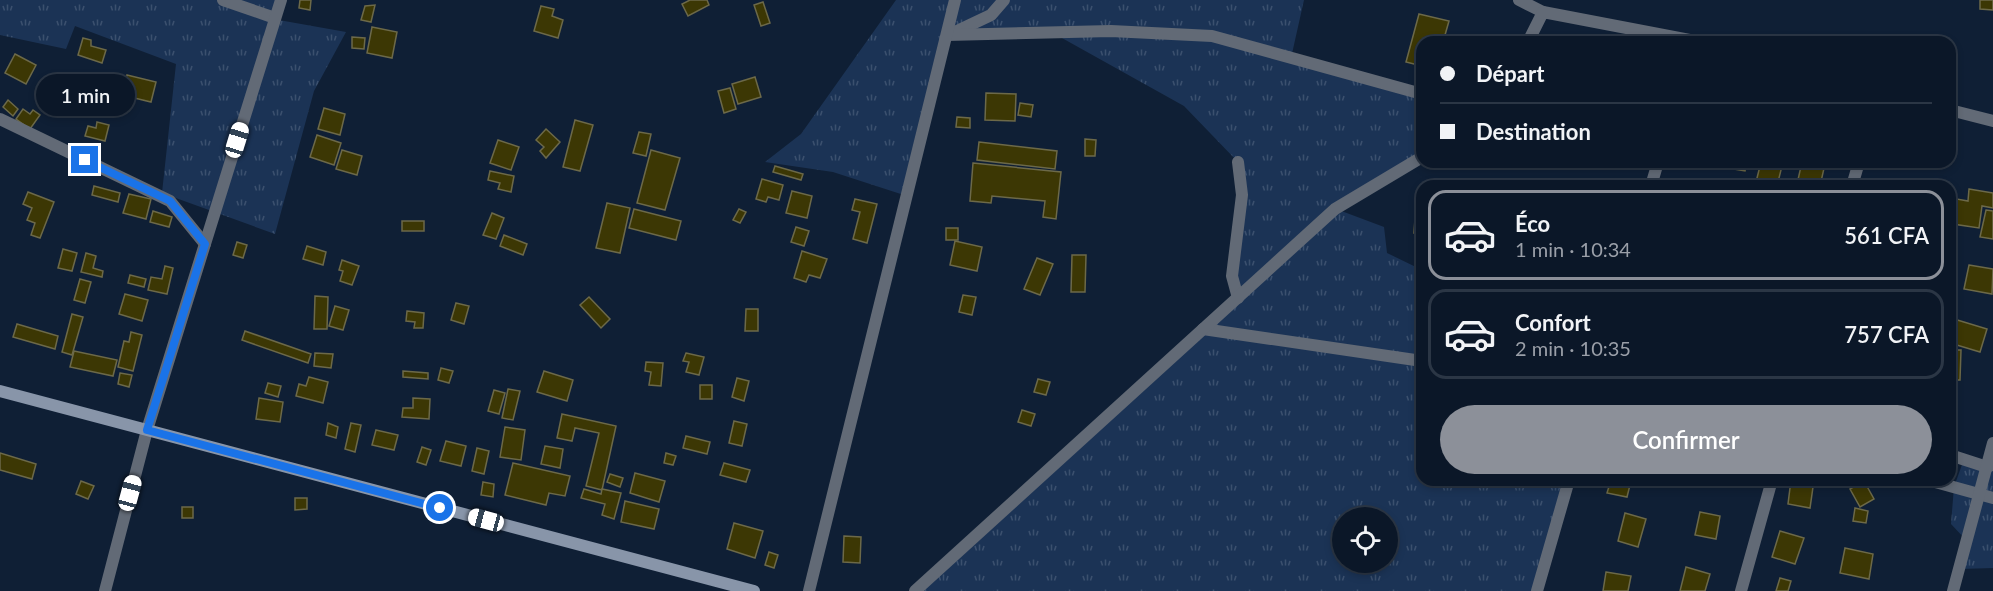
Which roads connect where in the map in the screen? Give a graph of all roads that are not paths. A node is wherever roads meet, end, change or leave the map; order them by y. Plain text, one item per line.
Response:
1 (223, 0) edge
2 (281, 0) edge
3 (955, 0) edge
4 (1004, 0) edge
5 (1519, 0) edge
6 (1543, 12) junction
7 (275, 18) junction
8 (947, 35) junction
9 (1531, 36) edge
10 (1669, 36) edge
11 (1416, 92) edge
12 (1956, 112) edge
13 (0, 119) edge
14 (1993, 121) edge
15 (1416, 161) edge
16 (1238, 162) dead end
17 (205, 244) junction
18 (1238, 298) junction
19 (1203, 329) junction
20 (1416, 360) edge
21 (0, 391) edge
22 (147, 430) junction
23 (1993, 443) edge
24 (1956, 457) edge
25 (1990, 466) edge
26 (1567, 486) edge
27 (1770, 486) edge
28 (1950, 486) edge
29 (1979, 494) junction
30 (1993, 498) edge
31 (105, 591) edge
32 (754, 591) edge
33 (810, 591) edge
34 (915, 591) edge
35 (1538, 591) edge
36 (1741, 591) edge
37 (1953, 591) edge

1 - 7 street
2 - 7 street
3 - 8 street
4 - 8 street
5 - 6 street
6 - 9 street
6 - 10 street
7 - 17 street
8 - 11 street
8 - 33 street
12 - 14 street
13 - 17 street
15 - 18 street
16 - 18 street
17 - 22 street
18 - 19 street
19 - 20 street
19 - 34 street
21 - 22 main road
22 - 31 street
22 - 32 main road
23 - 25 street
24 - 25 street
25 - 29 street
26 - 35 street
27 - 36 street
28 - 29 street
29 - 30 street
29 - 37 street

